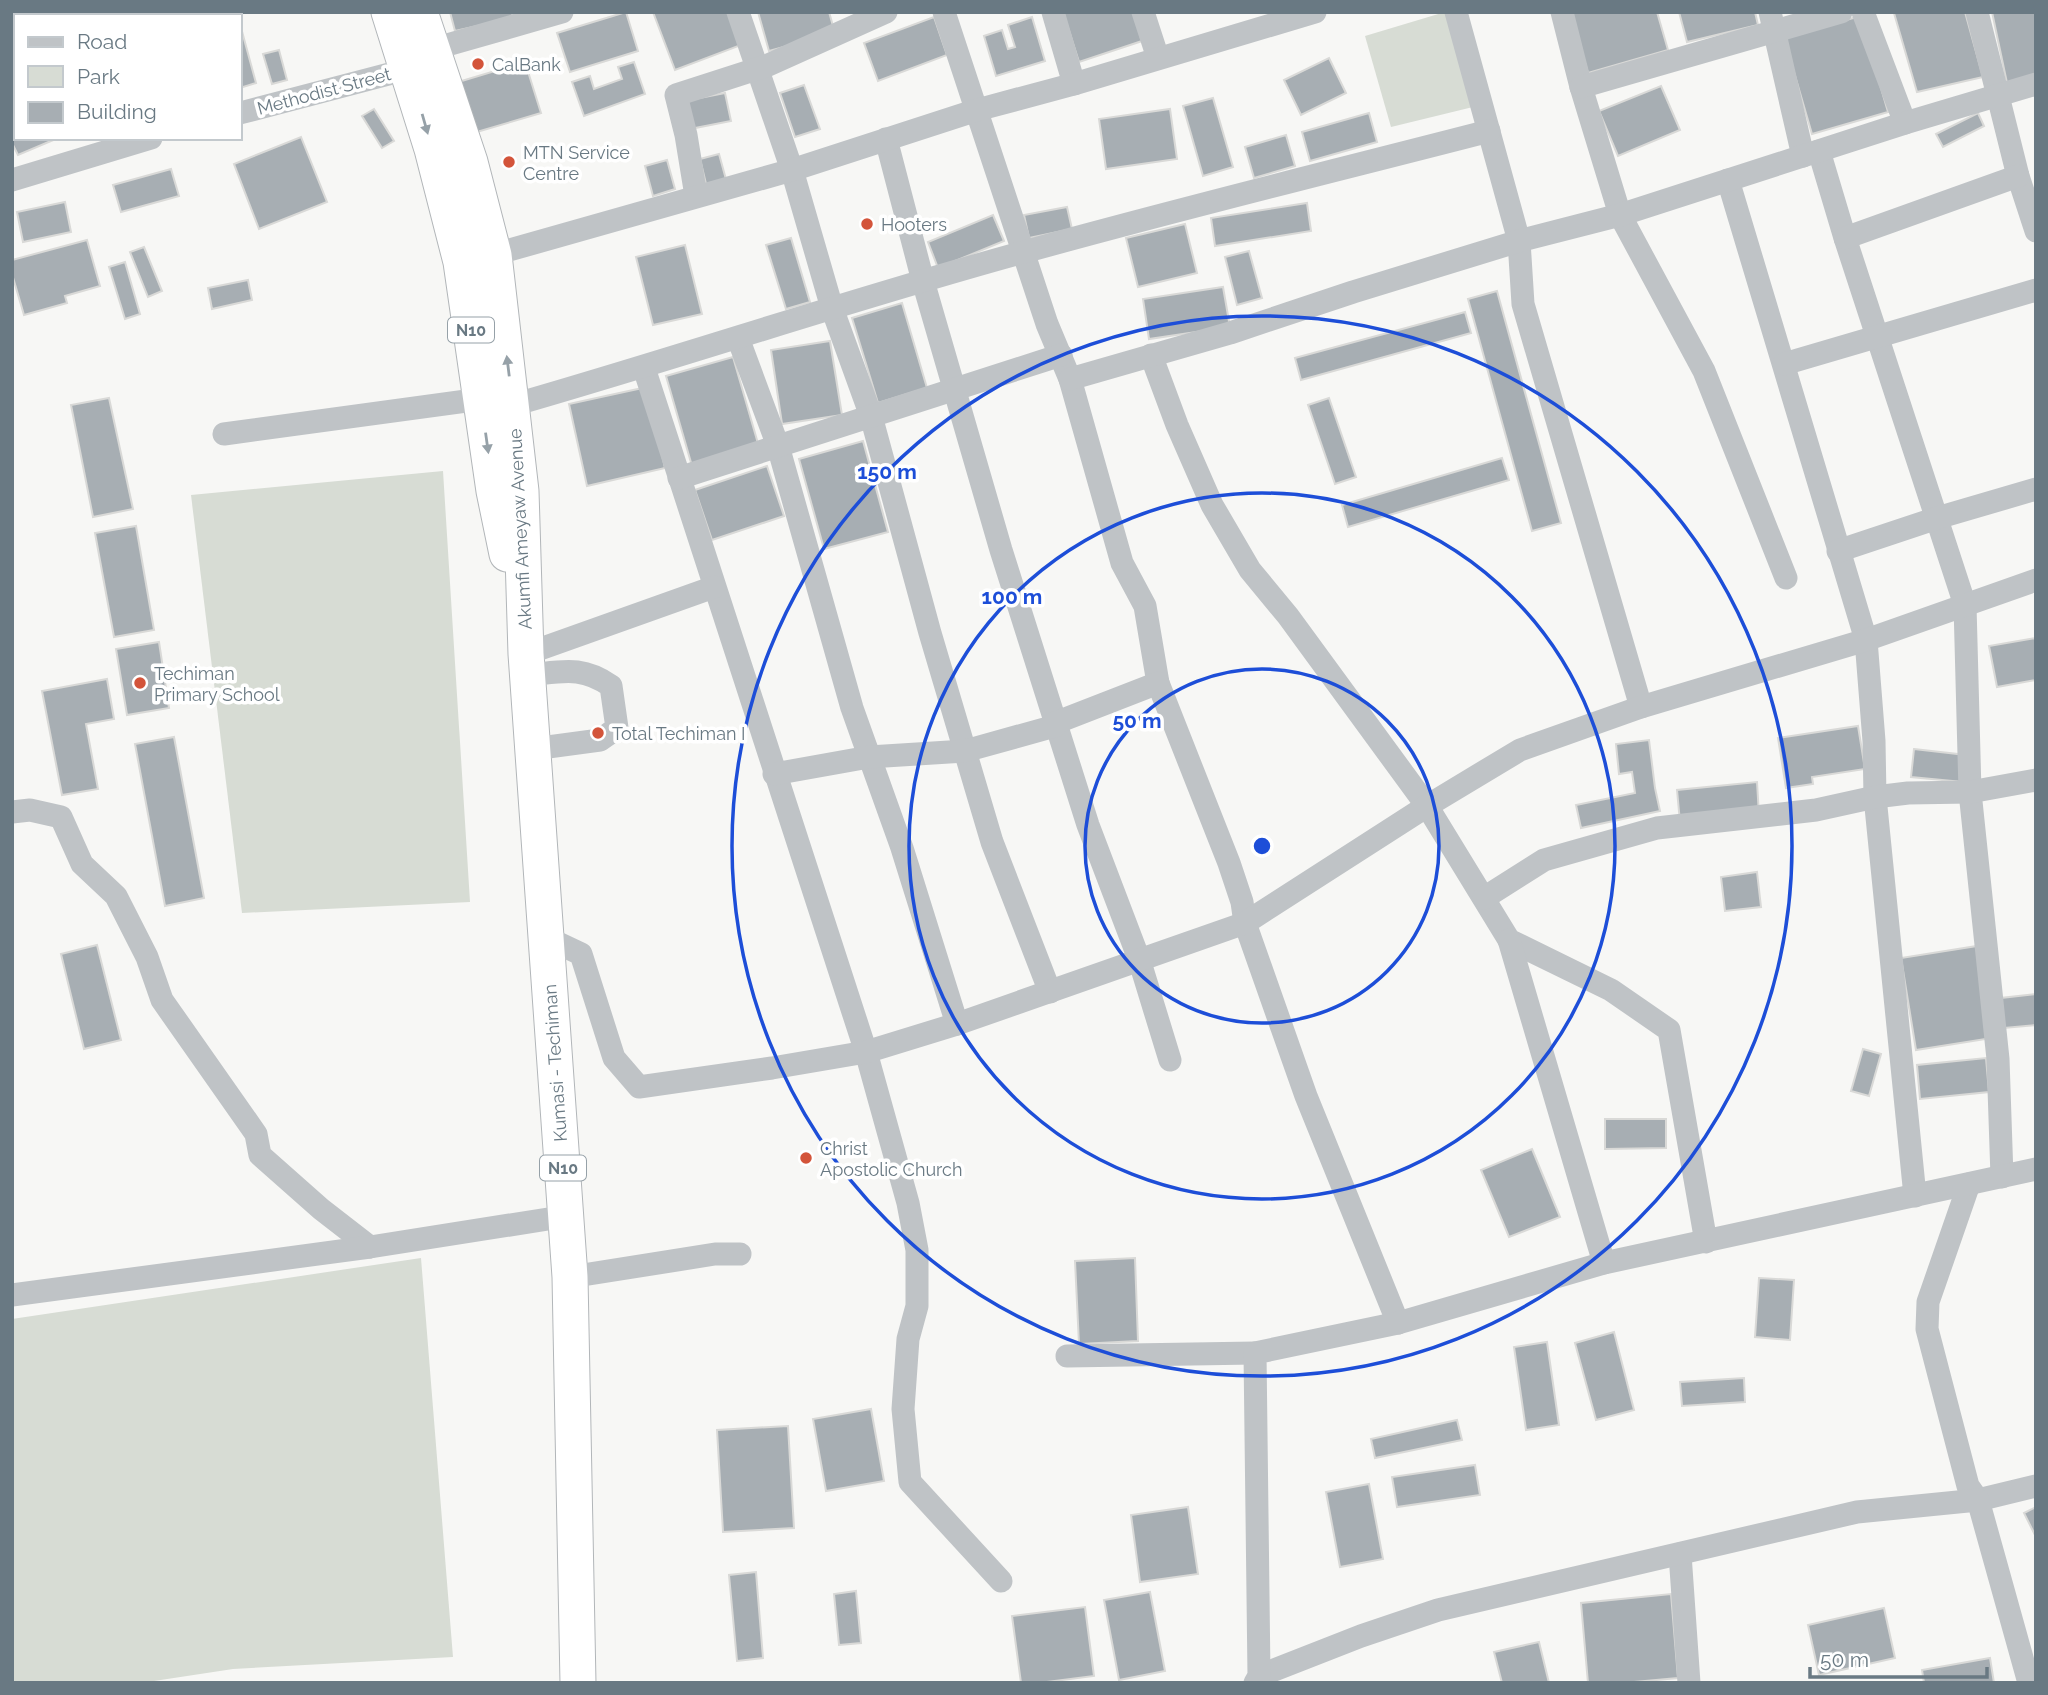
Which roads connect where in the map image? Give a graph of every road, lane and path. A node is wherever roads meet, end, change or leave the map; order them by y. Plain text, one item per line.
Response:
1 (389, 12) edge
2 (419, 12) edge
3 (562, 12) edge
4 (738, 12) edge
5 (887, 12) edge
6 (944, 12) edge
7 (1053, 12) edge
8 (1143, 12) edge
9 (1315, 12) edge
10 (1456, 12) edge
11 (1562, 12) edge
12 (1840, 12) edge
13 (1863, 12) edge
14 (1977, 12) edge
15 (1249, 21) edge
16 (1773, 22) edge
17 (1158, 58) junction
18 (421, 59) junction
19 (757, 68) junction
20 (1074, 84) junction
21 (2036, 85) edge
22 (1581, 87) junction
23 (1997, 95) junction
24 (977, 110) junction
25 (242, 112) edge
26 (1905, 123) junction
27 (1489, 131) junction
28 (886, 139) junction
29 (144, 140) edge
30 (1811, 153) junction
31 (792, 170) junction
32 (2018, 176) junction
33 (12, 180) edge
34 (1728, 180) junction
35 (696, 196) junction
36 (1620, 215) junction
37 (2036, 231) edge
38 (1844, 238) junction
39 (1519, 241) junction
40 (1023, 252) junction
41 (477, 258) junction
42 (923, 281) junction
43 (2036, 290) edge
44 (832, 308) junction
45 (1878, 335) junction
46 (738, 338) junction
47 (1061, 355) junction
48 (1151, 355) junction
49 (1784, 364) junction
50 (644, 368) junction
51 (1070, 379) junction
52 (954, 389) junction
53 (497, 402) junction
54 (871, 416) junction
55 (224, 434) dead end
56 (778, 446) junction
57 (679, 478) junction
58 (2036, 489) edge
59 (1937, 517) junction
60 (1838, 551) junction
61 (1786, 578) dead end
62 (2036, 580) edge
63 (714, 587) junction
64 (1965, 605) junction
65 (1866, 640) junction
66 (527, 664) junction
67 (1158, 683) junction
68 (1641, 707) junction
69 (1055, 723) junction
70 (533, 749) junction
71 (965, 751) junction
72 (869, 757) junction
73 (774, 774) junction
74 (2036, 780) edge
75 (1970, 792) junction
76 (1875, 797) junction
77 (1427, 806) junction
78 (12, 812) edge
79 (1484, 898) junction
80 (1245, 923) junction
81 (545, 937) junction
82 (1509, 940) junction
83 (1139, 959) junction
84 (1050, 992) junction
85 (957, 1024) junction
86 (866, 1052) junction
87 (1170, 1060) dead end
88 (2036, 1169) edge
89 (2002, 1177) junction
90 (1969, 1184) junction
91 (1915, 1196) junction
92 (567, 1216) junction
93 (1706, 1242) junction
94 (370, 1247) junction
95 (740, 1254) dead end
96 (1604, 1263) junction
97 (570, 1277) junction
98 (12, 1295) edge
99 (1398, 1323) junction
100 (1255, 1353) junction
101 (1067, 1356) dead end
102 (2036, 1486) edge
103 (1978, 1500) junction
104 (1680, 1554) junction
105 (1001, 1581) dead end
106 (1257, 1679) edge
107 (578, 1683) edge
108 (1689, 1683) edge
109 (2029, 1683) edge

1 - 18 highway, Akumfi Ameyaw Avenue / N10
2 - 18 highway, Akumfi Ameyaw Avenue / N10
3 - 18 street, Methodist Street
4 - 19 street
5 - 19 street
6 - 24 street
7 - 20 street
8 - 17 street
9 - 15 street
10 - 27 street
11 - 22 street
12 - 16 street
13 - 26 street
14 - 23 street
15 - 17 street
16 - 22 street
16 - 30 street
17 - 20 street
18 - 25 street, Methodist Street
18 - 41 highway, Akumfi Ameyaw Avenue / N10
19 - 31 street
19 - 35 street
20 - 24 street
21 - 23 street
22 - 36 street
23 - 26 street
23 - 32 street
24 - 28 street
24 - 40 street
26 - 30 street
27 - 39 street
27 - 40 street
28 - 31 street
28 - 42 street
29 - 33 street
30 - 34 street
30 - 38 street
31 - 35 street
31 - 44 street
32 - 37 street
32 - 38 street
34 - 36 street
34 - 49 street
35 - 41 street
36 - 39 street
36 - 61 street
38 - 45 street
39 - 48 street
39 - 68 street
40 - 42 street
40 - 47 street
41 - 53 highway, Akumfi Ameyaw Avenue / N10
42 - 44 street
42 - 52 street
43 - 45 street
44 - 46 street
44 - 54 street
45 - 49 street
45 - 59 street
46 - 50 street
46 - 56 street
47 - 51 street
47 - 52 street
48 - 51 street
48 - 77 street
49 - 60 street
50 - 53 street
50 - 57 street
51 - 67 street
52 - 54 street
52 - 69 street
53 - 55 street
53 - 66 highway, Akumfi Ameyaw Avenue / N10
54 - 56 street
54 - 71 street
56 - 57 street
56 - 72 street
57 - 63 street
58 - 59 street
59 - 60 street
59 - 64 street
60 - 65 street
62 - 64 street
63 - 66 street
63 - 73 street
64 - 65 street
64 - 75 street
65 - 68 street
65 - 76 street
66 - 70 highway, Kumasi - Techiman / N10
66 - 70 street
67 - 69 street
67 - 80 street
68 - 77 street
69 - 71 street
69 - 83 street
70 - 81 highway, Kumasi - Techiman / N10
71 - 72 street
71 - 84 street
72 - 73 street
72 - 85 street
73 - 86 street
74 - 75 street
75 - 76 street
75 - 89 street
76 - 79 street
76 - 91 street
77 - 79 street
77 - 80 street
78 - 94 street
79 - 82 street
80 - 83 street
80 - 99 street
81 - 86 street
81 - 92 highway, Kumasi - Techiman / N10
82 - 93 street
82 - 96 street
83 - 84 street
83 - 87 street
84 - 85 street
85 - 86 street
86 - 105 street
88 - 89 street
89 - 90 street
90 - 91 street
90 - 103 street
91 - 93 street
92 - 94 street
92 - 97 highway, Kumasi - Techiman / N10
93 - 96 street
94 - 98 street
95 - 97 street
96 - 99 street
97 - 107 highway, Kumasi - Techiman / N10
99 - 100 street
100 - 101 street
100 - 106 street
102 - 103 street
103 - 104 street
103 - 109 street
104 - 106 street
104 - 108 street

